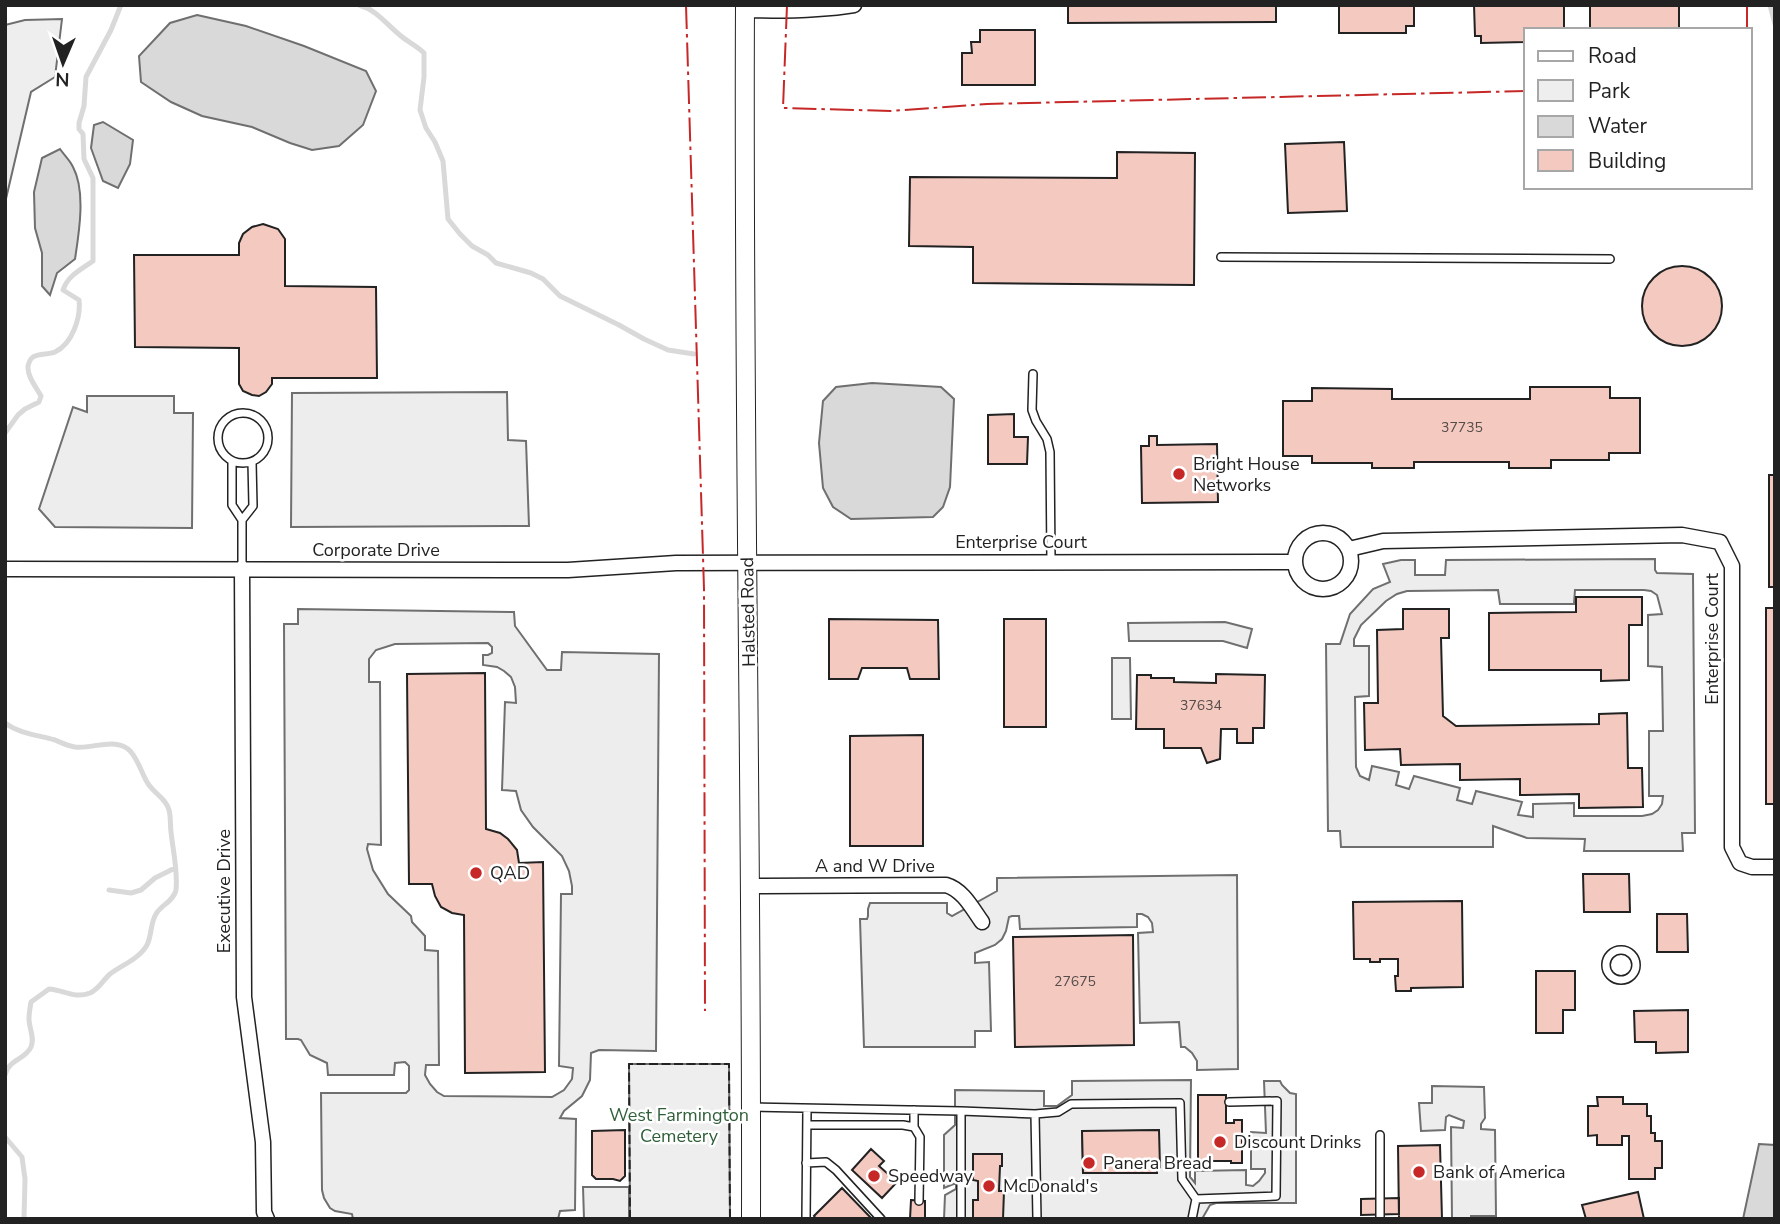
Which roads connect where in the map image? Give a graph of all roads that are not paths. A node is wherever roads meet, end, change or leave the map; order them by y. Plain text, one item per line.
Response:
1 (854, 5) edge
2 (745, 8) edge
3 (1221, 257) dead end
4 (1611, 259) dead end
5 (1033, 374) dead end
6 (232, 461) junction
7 (252, 462) junction
8 (242, 520) junction
9 (1349, 549) junction
10 (1051, 561) junction
11 (747, 562) junction
12 (1295, 562) junction
13 (242, 568) junction
14 (5, 569) edge
15 (1775, 867) edge
16 (751, 886) junction
17 (982, 922) dead end
18 (1633, 955) joint
19 (1228, 1102) dead end
20 (751, 1107) junction
21 (807, 1109) junction
22 (914, 1110) junction
23 (961, 1111) junction
24 (1035, 1114) junction
25 (807, 1125) junction
26 (914, 1127) junction
27 (1380, 1135) dead end
28 (806, 1163) junction
29 (1196, 1199) junction
30 (919, 1200) dead end
31 (264, 1217) edge
32 (751, 1219) edge
33 (806, 1219) edge
34 (881, 1219) edge
35 (961, 1219) edge
36 (1037, 1219) edge
37 (1192, 1219) edge
38 (1380, 1219) edge

1 - 2 street
2 - 11 street, Halsted Road
3 - 4 lane
5 - 10 lane
6 - 7 lane
6 - 7 lane
6 - 8 lane
7 - 8 lane
8 - 13 lane
9 - 12 street
9 - 12 street
9 - 15 street, Enterprise Court
10 - 11 street, Enterprise Court
10 - 12 street, Enterprise Court
11 - 13 street, Corporate Drive
11 - 16 street, Halsted Road
13 - 14 street, Corporate Drive
13 - 31 street, Executive Drive
16 - 17 street, A and W Drive
16 - 20 street, Halsted Road
18 - 18 lane
19 - 29 lane
20 - 21 lane
20 - 32 street, Halsted Road
21 - 22 lane
21 - 25 lane
22 - 23 lane
22 - 26 lane
23 - 24 lane
23 - 35 lane
24 - 29 lane
24 - 36 lane
25 - 26 lane
25 - 28 lane
26 - 30 lane
27 - 38 lane
28 - 33 lane
28 - 34 lane
29 - 37 lane

